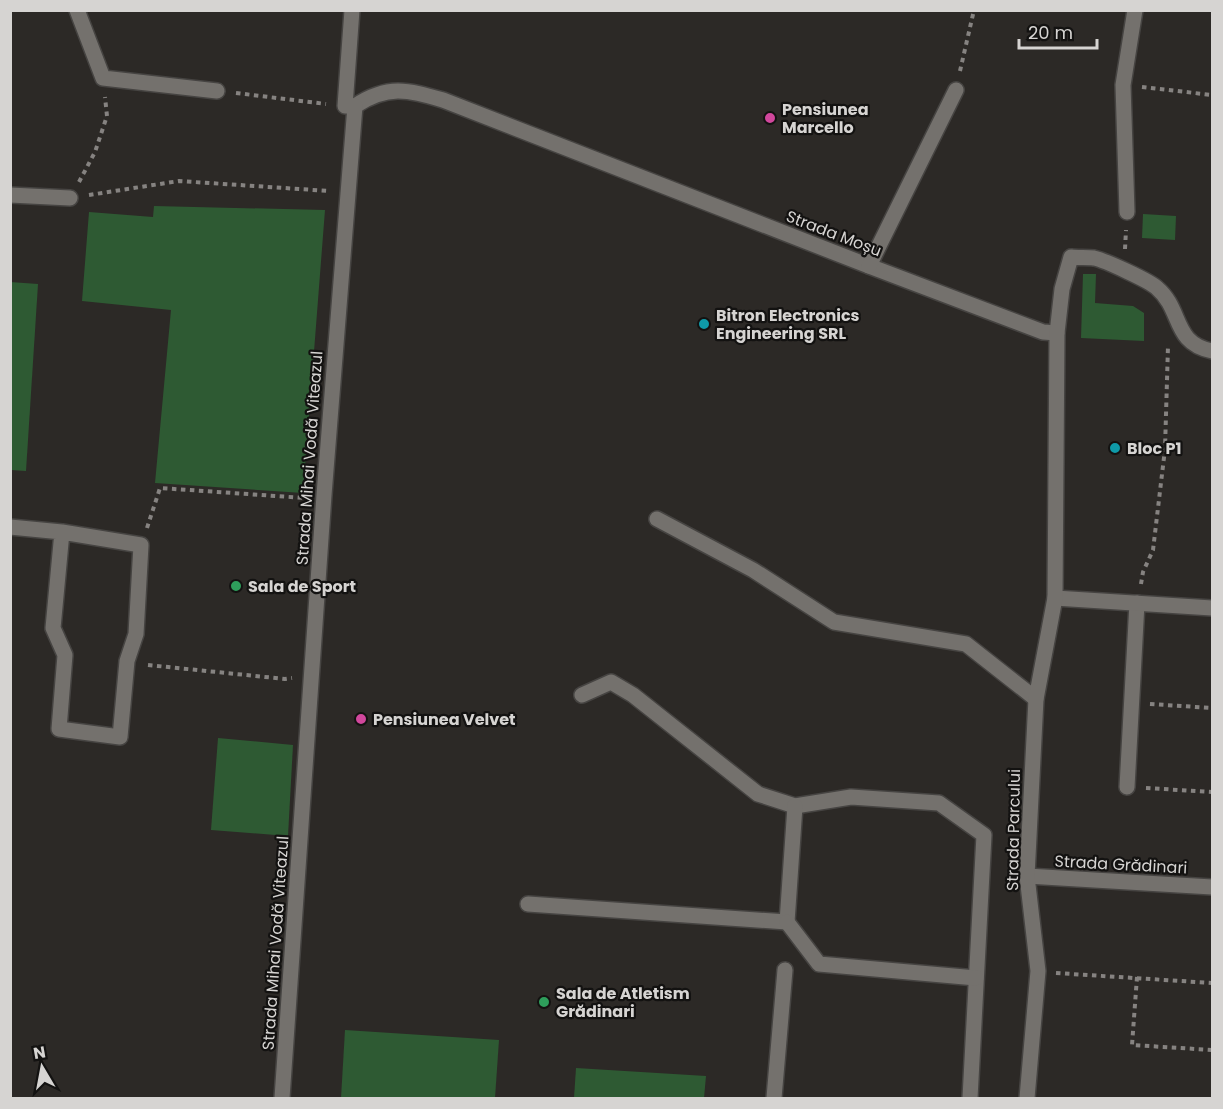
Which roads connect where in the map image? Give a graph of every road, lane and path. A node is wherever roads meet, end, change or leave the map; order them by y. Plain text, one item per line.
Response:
1 (77, 10) edge
2 (352, 10) edge
3 (974, 10) edge
4 (1135, 10) edge
5 (103, 78) junction
6 (1123, 84) junction
7 (956, 90) joint
8 (217, 91) joint
9 (1212, 95) edge
10 (350, 106) junction
11 (348, 192) junction
12 (10, 195) edge
13 (70, 198) junction
14 (1126, 212) dead end
15 (869, 267) junction
16 (1057, 333) junction
17 (1212, 351) edge
18 (1167, 352) dead end
19 (304, 498) dead end
20 (657, 519) dead end
21 (10, 527) edge
22 (62, 532) junction
23 (141, 545) junction
24 (1055, 598) junction
25 (1137, 603) junction
26 (1212, 608) edge
27 (148, 665) dead end
28 (285, 679) dead end
29 (582, 695) dead end
30 (1036, 699) junction
31 (1131, 703) junction
32 (1212, 708) edge
33 (1127, 787) joint
34 (1212, 792) edge
35 (795, 806) junction
36 (1027, 876) junction
37 (1212, 887) edge
38 (528, 904) dead end
39 (787, 921) junction
40 (785, 969) dead end
41 (1038, 971) junction
42 (1137, 977) junction
43 (976, 978) junction
44 (1212, 983) edge
45 (1212, 1050) edge
46 (282, 1098) edge
47 (774, 1098) edge
48 (970, 1098) edge
49 (1027, 1098) edge

1 - 5 street
2 - 10 street, Strada Mihai Vodă Viteazul
3 - 7 path
4 - 6 street
5 - 8 street
5 - 13 path
6 - 9 path
6 - 14 street
7 - 15 street
8 - 10 path
10 - 11 street, Strada Mihai Vodă Viteazul
10 - 15 street, Strada Moșu
11 - 13 path
11 - 46 street, Strada Mihai Vodă Viteazul
12 - 13 street
15 - 16 street, Strada Moșu
16 - 17 street
16 - 24 street, Strada Parcului
18 - 25 path
19 - 23 path
20 - 30 street
21 - 22 street
22 - 23 street
22 - 23 street
24 - 25 street
24 - 30 street, Strada Parcului
25 - 26 street
25 - 31 street
27 - 28 path
29 - 35 street
30 - 36 street, Strada Parcului
31 - 32 path
31 - 33 street
33 - 34 path
35 - 39 street
35 - 43 street
36 - 37 street, Strada Grădinari
36 - 41 street, Strada Parcului
38 - 39 street
39 - 43 street
40 - 47 street
41 - 42 path
41 - 49 street, Strada Parcului
42 - 44 path
42 - 45 path
43 - 48 street

